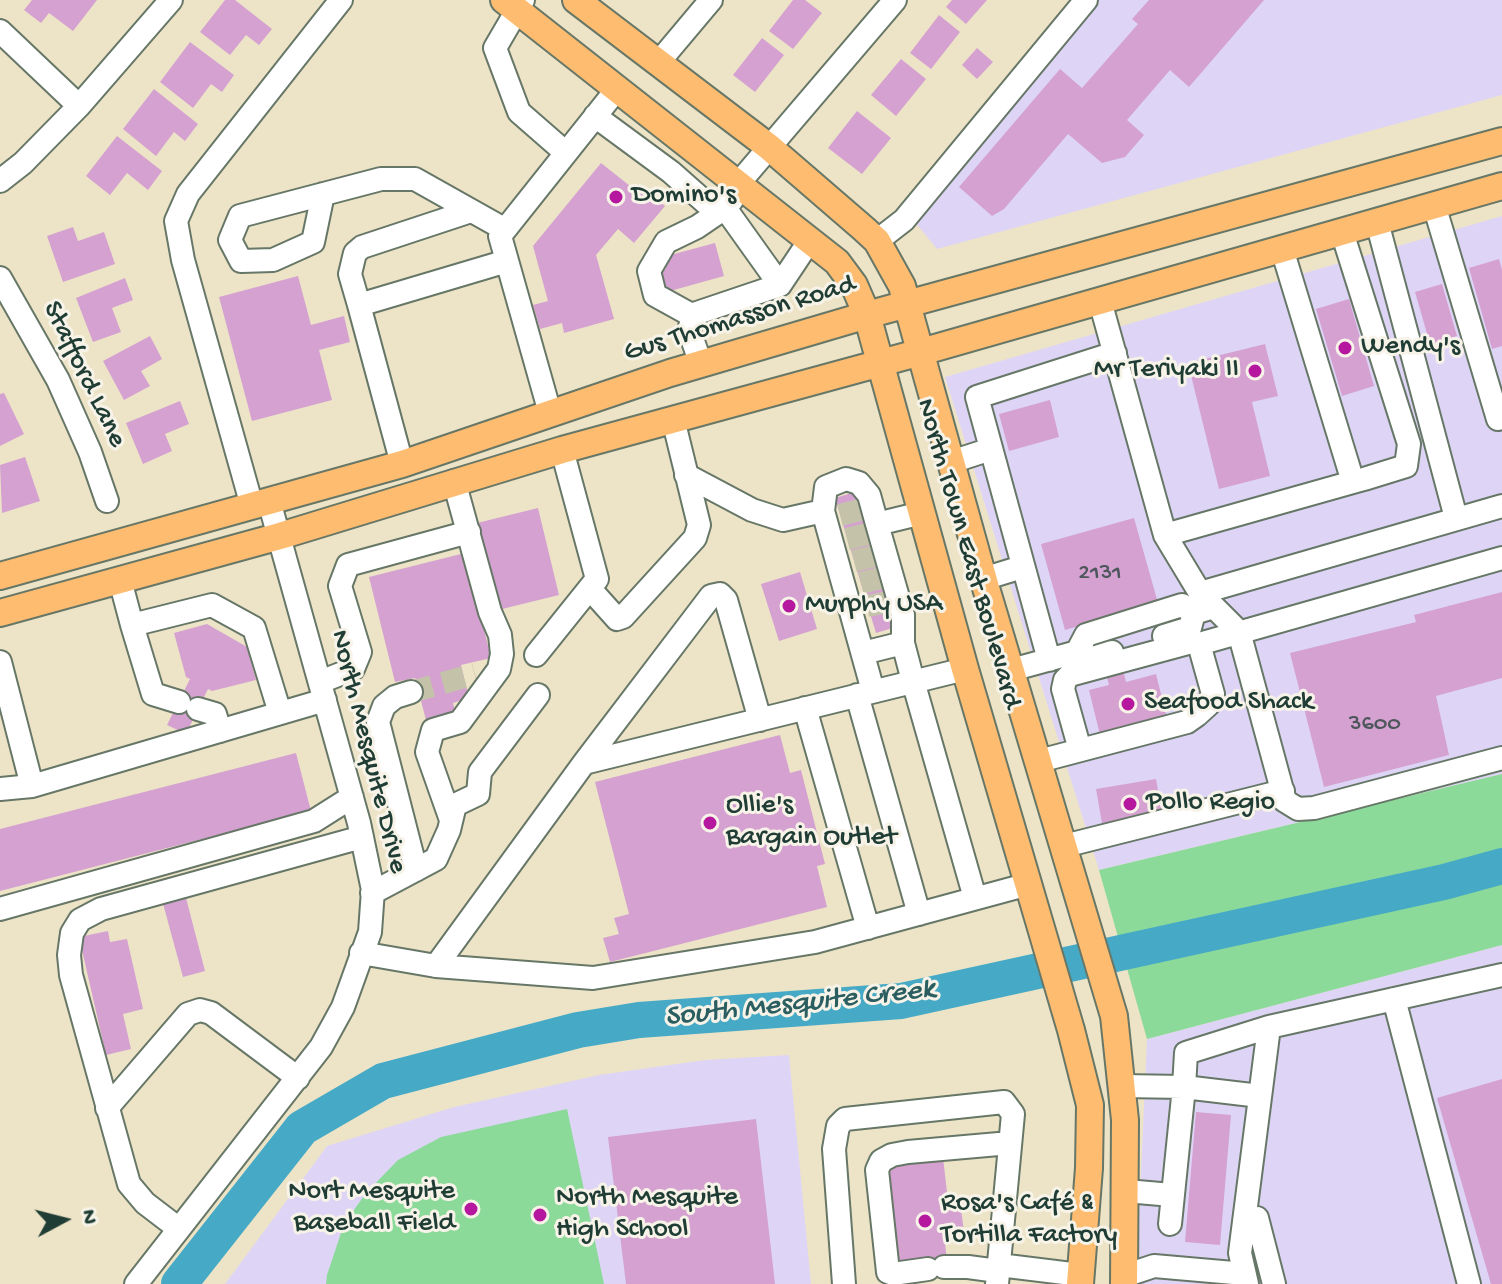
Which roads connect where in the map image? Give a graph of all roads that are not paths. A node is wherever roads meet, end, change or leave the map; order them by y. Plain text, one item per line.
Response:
1 (171, 0) edge
2 (341, 0) edge
3 (576, 0) edge
4 (711, 0) edge
5 (895, 0) edge
6 (1086, 0) edge
7 (514, 3) edge
8 (0, 31) edge
9 (658, 63) junction
10 (617, 89) junction
11 (79, 106) junction
12 (595, 116) junction
13 (1502, 141) edge
14 (769, 147) junction
15 (692, 148) junction
16 (566, 153) junction
17 (671, 172) junction
18 (0, 181) edge
19 (741, 186) junction
20 (1502, 186) edge
21 (323, 194) dead end
22 (1434, 205) junction
23 (725, 208) junction
24 (471, 211) junction
25 (1377, 222) junction
26 (504, 229) junction
27 (1342, 232) junction
28 (810, 240) junction
29 (877, 241) junction
30 (1282, 249) junction
31 (507, 261) junction
32 (0, 278) edge
33 (780, 285) junction
34 (1100, 301) junction
35 (907, 304) junction
36 (359, 305) junction
37 (867, 315) junction
38 (693, 316) junction
39 (921, 352) junction
40 (1115, 353) junction
41 (879, 363) junction
42 (701, 364) junction
43 (550, 413) junction
44 (673, 419) junction
45 (1498, 419) dead end
46 (991, 449) junction
47 (562, 450) junction
48 (951, 462) junction
49 (402, 464) junction
50 (686, 475) junction
51 (454, 481) junction
52 (1353, 482) junction
53 (107, 501) dead end
54 (260, 504) junction
55 (1502, 506) edge
56 (922, 513) junction
57 (1456, 518) junction
58 (853, 523) junction
59 (469, 532) junction
60 (1165, 535) junction
61 (280, 536) junction
62 (1502, 558) edge
63 (863, 559) junction
64 (1022, 567) junction
65 (0, 576) edge
66 (983, 579) junction
67 (120, 580) junction
68 (870, 581) junction
69 (591, 590) junction
70 (876, 604) junction
71 (1203, 604) junction
72 (0, 613) edge
73 (132, 625) junction
74 (1239, 632) junction
75 (903, 643) junction
76 (1199, 644) junction
77 (863, 653) junction
78 (536, 655) dead end
79 (1049, 660) junction
80 (1, 667) edge
81 (499, 667) junction
82 (965, 669) junction
83 (1011, 670) junction
84 (475, 674) tunnel mouth
85 (913, 681) junction
86 (322, 691) junction
87 (411, 692) tunnel mouth
88 (865, 693) junction
89 (538, 695) dead end
90 (805, 708) junction
91 (280, 713) junction
92 (760, 720) junction
93 (220, 731) junction
94 (1080, 750) junction
95 (1502, 758) edge
96 (1039, 761) junction
97 (584, 763) junction
98 (32, 786) junction
99 (0, 789) edge
100 (1283, 791) junction
101 (352, 797) junction
102 (451, 820) junction
103 (362, 837) junction
104 (1064, 846) junction
105 (416, 870) junction
106 (1029, 884) junction
107 (372, 893) junction
108 (975, 898) junction
109 (0, 909) edge
110 (919, 914) junction
111 (868, 928) junction
112 (361, 953) junction
113 (436, 966) junction
114 (1502, 975) edge
115 (1394, 999) junction
116 (1269, 1027) junction
117 (298, 1078) junction
118 (1122, 1086) junction
119 (1184, 1087) junction
120 (1260, 1096) junction
121 (107, 1108) junction
122 (1010, 1143) junction
123 (1126, 1191) junction
124 (1172, 1195) junction
125 (1244, 1222) junction
126 (1170, 1224) dead end
127 (179, 1229) junction
128 (998, 1273) edge
129 (1080, 1279) edge
130 (1246, 1279) edge
131 (1128, 1281) edge
132 (136, 1284) edge
133 (844, 1284) edge
134 (1274, 1284) edge
135 (1469, 1284) edge

1 - 11 street
2 - 54 street, North Mesquite Drive
3 - 9 main road, North Town East Boulevard
4 - 9 street
5 - 14 street
6 - 29 street
7 - 10 main road, North Town East Boulevard
7 - 16 street
8 - 11 street
9 - 14 main road, North Town East Boulevard
10 - 12 street
10 - 15 main road, North Town East Boulevard
11 - 18 street
12 - 16 street
12 - 17 street
13 - 35 main road, Gus Thomasson Road
14 - 19 street
14 - 29 main road, North Town East Boulevard
15 - 17 street
15 - 19 main road, North Town East Boulevard
16 - 26 street
17 - 23 street
19 - 23 street
19 - 28 main road, North Town East Boulevard
20 - 22 main road
21 - 24 street
22 - 25 main road
22 - 45 street
23 - 33 street
23 - 38 street
24 - 26 street
24 - 36 street
25 - 27 main road
25 - 57 street
26 - 31 street
27 - 30 main road
27 - 52 street
28 - 33 street
28 - 37 main road, North Town East Boulevard
29 - 35 main road, North Town East Boulevard
30 - 34 main road
30 - 52 street
31 - 36 street
31 - 43 street
32 - 53 street, Stafford Lane
33 - 38 street
34 - 39 main road
34 - 40 street
35 - 37 main road, Gus Thomasson Road
35 - 39 main road, North Town East Boulevard
36 - 49 street
37 - 41 main road, North Town East Boulevard
37 - 42 main road, Gus Thomasson Road
38 - 42 street
39 - 41 main road
39 - 48 main road, North Town East Boulevard
40 - 46 street
40 - 60 street
41 - 44 main road
41 - 56 main road, North Town East Boulevard
42 - 43 main road, Gus Thomasson Road
43 - 47 main road
43 - 49 main road, Gus Thomasson Road
44 - 47 main road
44 - 50 street
46 - 48 street
46 - 64 street
47 - 51 main road
47 - 69 street
48 - 66 main road, North Town East Boulevard
49 - 54 main road, Gus Thomasson Road
50 - 58 street
50 - 69 street
51 - 59 street
51 - 61 main road
52 - 60 street
54 - 61 street, North Mesquite Drive
54 - 65 main road, Gus Thomasson Road
55 - 57 street
56 - 58 street
56 - 82 main road, North Town East Boulevard
57 - 71 street
58 - 63 street
58 - 63 street
59 - 81 street
59 - 86 street
60 - 71 street
61 - 67 main road
61 - 86 street, North Mesquite Drive
62 - 74 street
63 - 68 street
63 - 68 street
64 - 66 street
64 - 79 street
66 - 83 main road, North Town East Boulevard
67 - 72 main road
67 - 73 street
68 - 70 street
68 - 70 street
69 - 78 street
70 - 75 street
70 - 77 street
71 - 74 street
71 - 79 street
73 - 91 street
73 - 93 street
74 - 76 street
74 - 100 street
75 - 77 street
75 - 85 street
76 - 94 street
76 - 94 street
77 - 88 street
79 - 83 street
80 - 98 street
81 - 84 street
81 - 102 street
82 - 83 main road
82 - 85 street
82 - 106 main road, North Town East Boulevard
83 - 96 main road, North Town East Boulevard
85 - 88 street
85 - 108 street
86 - 91 street
86 - 101 street, North Mesquite Drive
87 - 105 street
88 - 90 street
88 - 110 street
89 - 102 street
90 - 92 street
90 - 111 street
91 - 93 street
92 - 97 street
92 - 97 street
93 - 98 street
94 - 96 street
95 - 100 street
96 - 104 main road, North Town East Boulevard
97 - 113 street
98 - 99 street
100 - 104 street
101 - 103 street, North Mesquite Drive
101 - 109 street
102 - 105 street
103 - 107 street, North Mesquite Drive
103 - 121 street
104 - 118 main road, North Town East Boulevard
105 - 107 street
106 - 108 street
106 - 129 main road, North Town East Boulevard
107 - 112 street, North Mesquite Drive
108 - 110 street
110 - 111 street
111 - 113 street
112 - 113 street
112 - 117 street, North Mesquite Drive
114 - 115 street
115 - 116 street
115 - 135 street
116 - 119 street
116 - 120 street
117 - 121 street
117 - 127 street, North Mesquite Drive
118 - 119 street
118 - 123 main road, North Town East Boulevard
119 - 120 street
119 - 124 street
120 - 125 street
121 - 127 street
122 - 128 street
122 - 128 street
122 - 133 street
123 - 124 street
123 - 131 main road, North Town East Boulevard
124 - 126 street
125 - 130 street
125 - 134 street
127 - 132 street, North Mesquite Drive
128 - 129 street
129 - 131 main road
130 - 131 street

